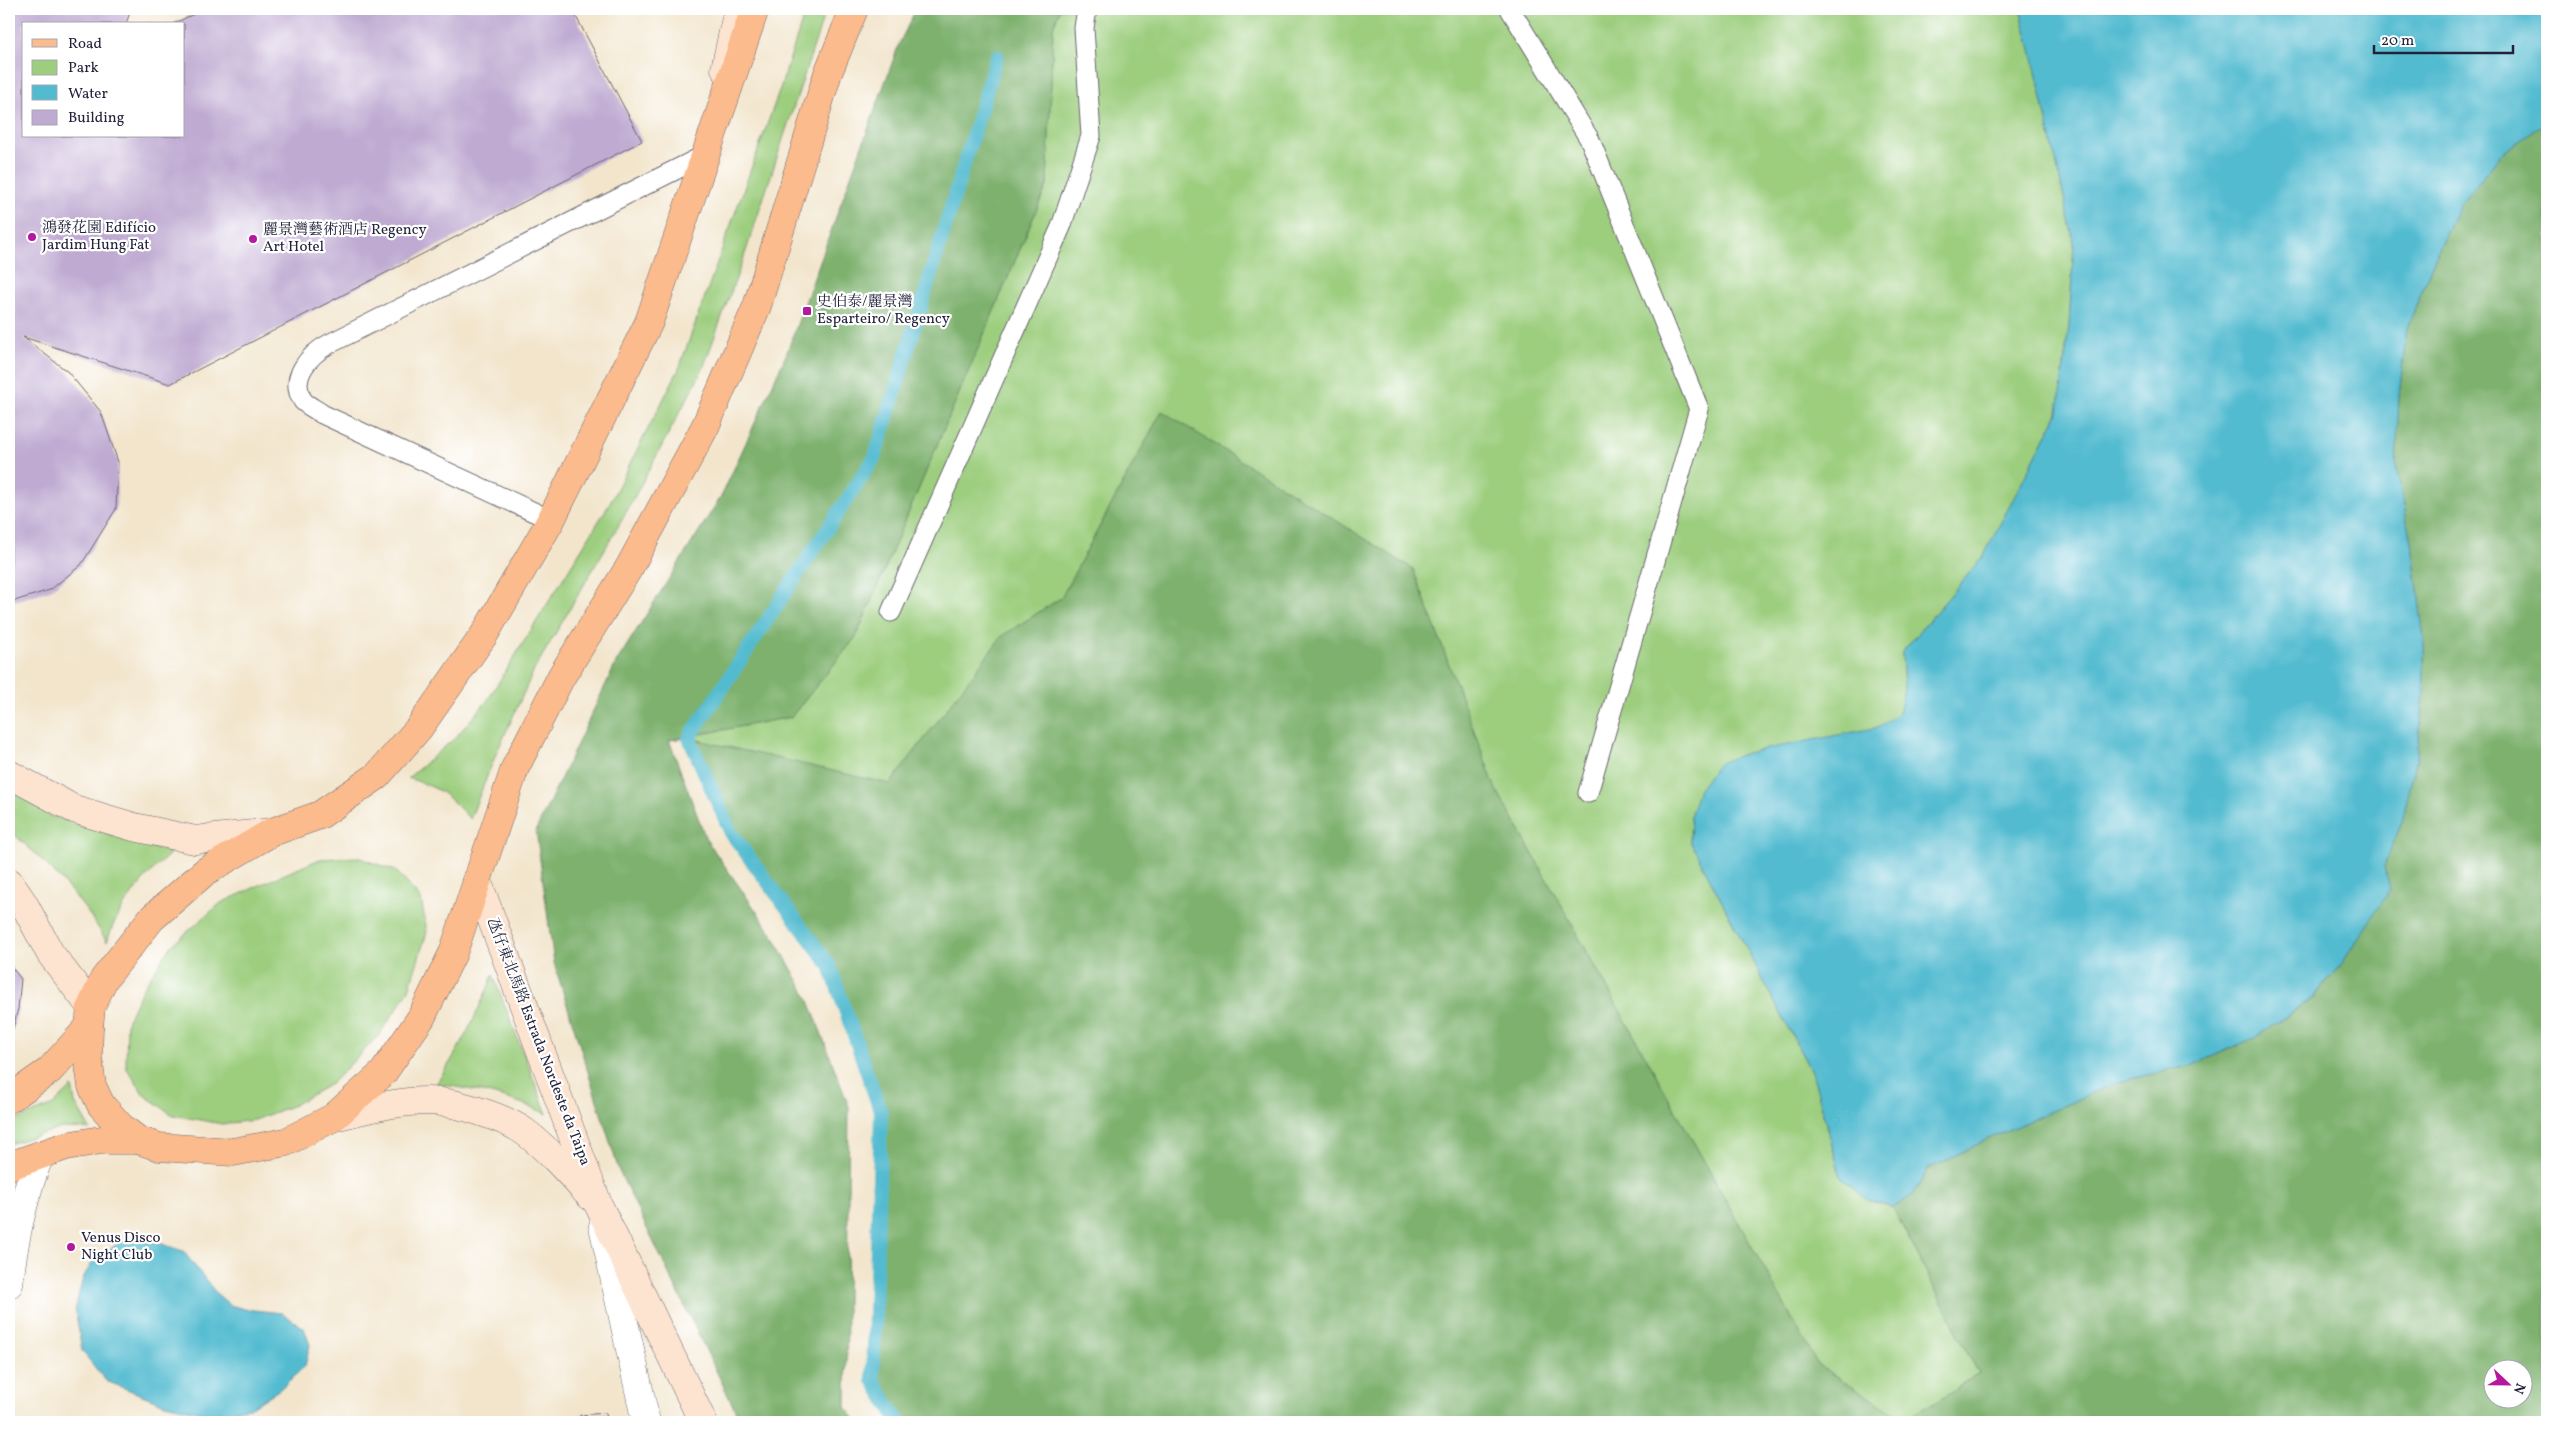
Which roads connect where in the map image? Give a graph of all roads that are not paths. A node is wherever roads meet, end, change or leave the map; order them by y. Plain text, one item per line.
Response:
1 (738, 9) edge
2 (755, 9) edge
3 (854, 9) edge
4 (1087, 9) edge
5 (1510, 9) edge
6 (707, 154) junction
7 (551, 520) junction
8 (891, 612) dead end
9 (9, 774) edge
10 (1588, 793) dead end
11 (272, 832) junction
12 (477, 880) junction
13 (9, 882) edge
14 (90, 1017) junction
15 (9, 1099) edge
16 (334, 1117) junction
17 (138, 1140) junction
18 (40, 1155) junction
19 (9, 1166) edge
20 (598, 1204) junction
21 (9, 1284) edge
22 (646, 1422) edge
23 (703, 1422) edge

1 - 6 street
2 - 6 main road
3 - 12 main road
4 - 8 lane
5 - 10 lane
6 - 7 main road
6 - 7 lane
7 - 11 main road
9 - 11 street
11 - 14 main road
12 - 16 main road
12 - 20 street, 氹仔東北馬路 Estrada Nordeste da Taipa
13 - 14 street
14 - 15 main road
14 - 17 main road
16 - 17 main road
16 - 20 street, 氹仔東北馬路 Estrada Nordeste da Taipa
17 - 18 main road
18 - 19 main road
18 - 21 street
20 - 22 street
20 - 23 street, 氹仔東北馬路 Estrada Nordeste da Taipa

